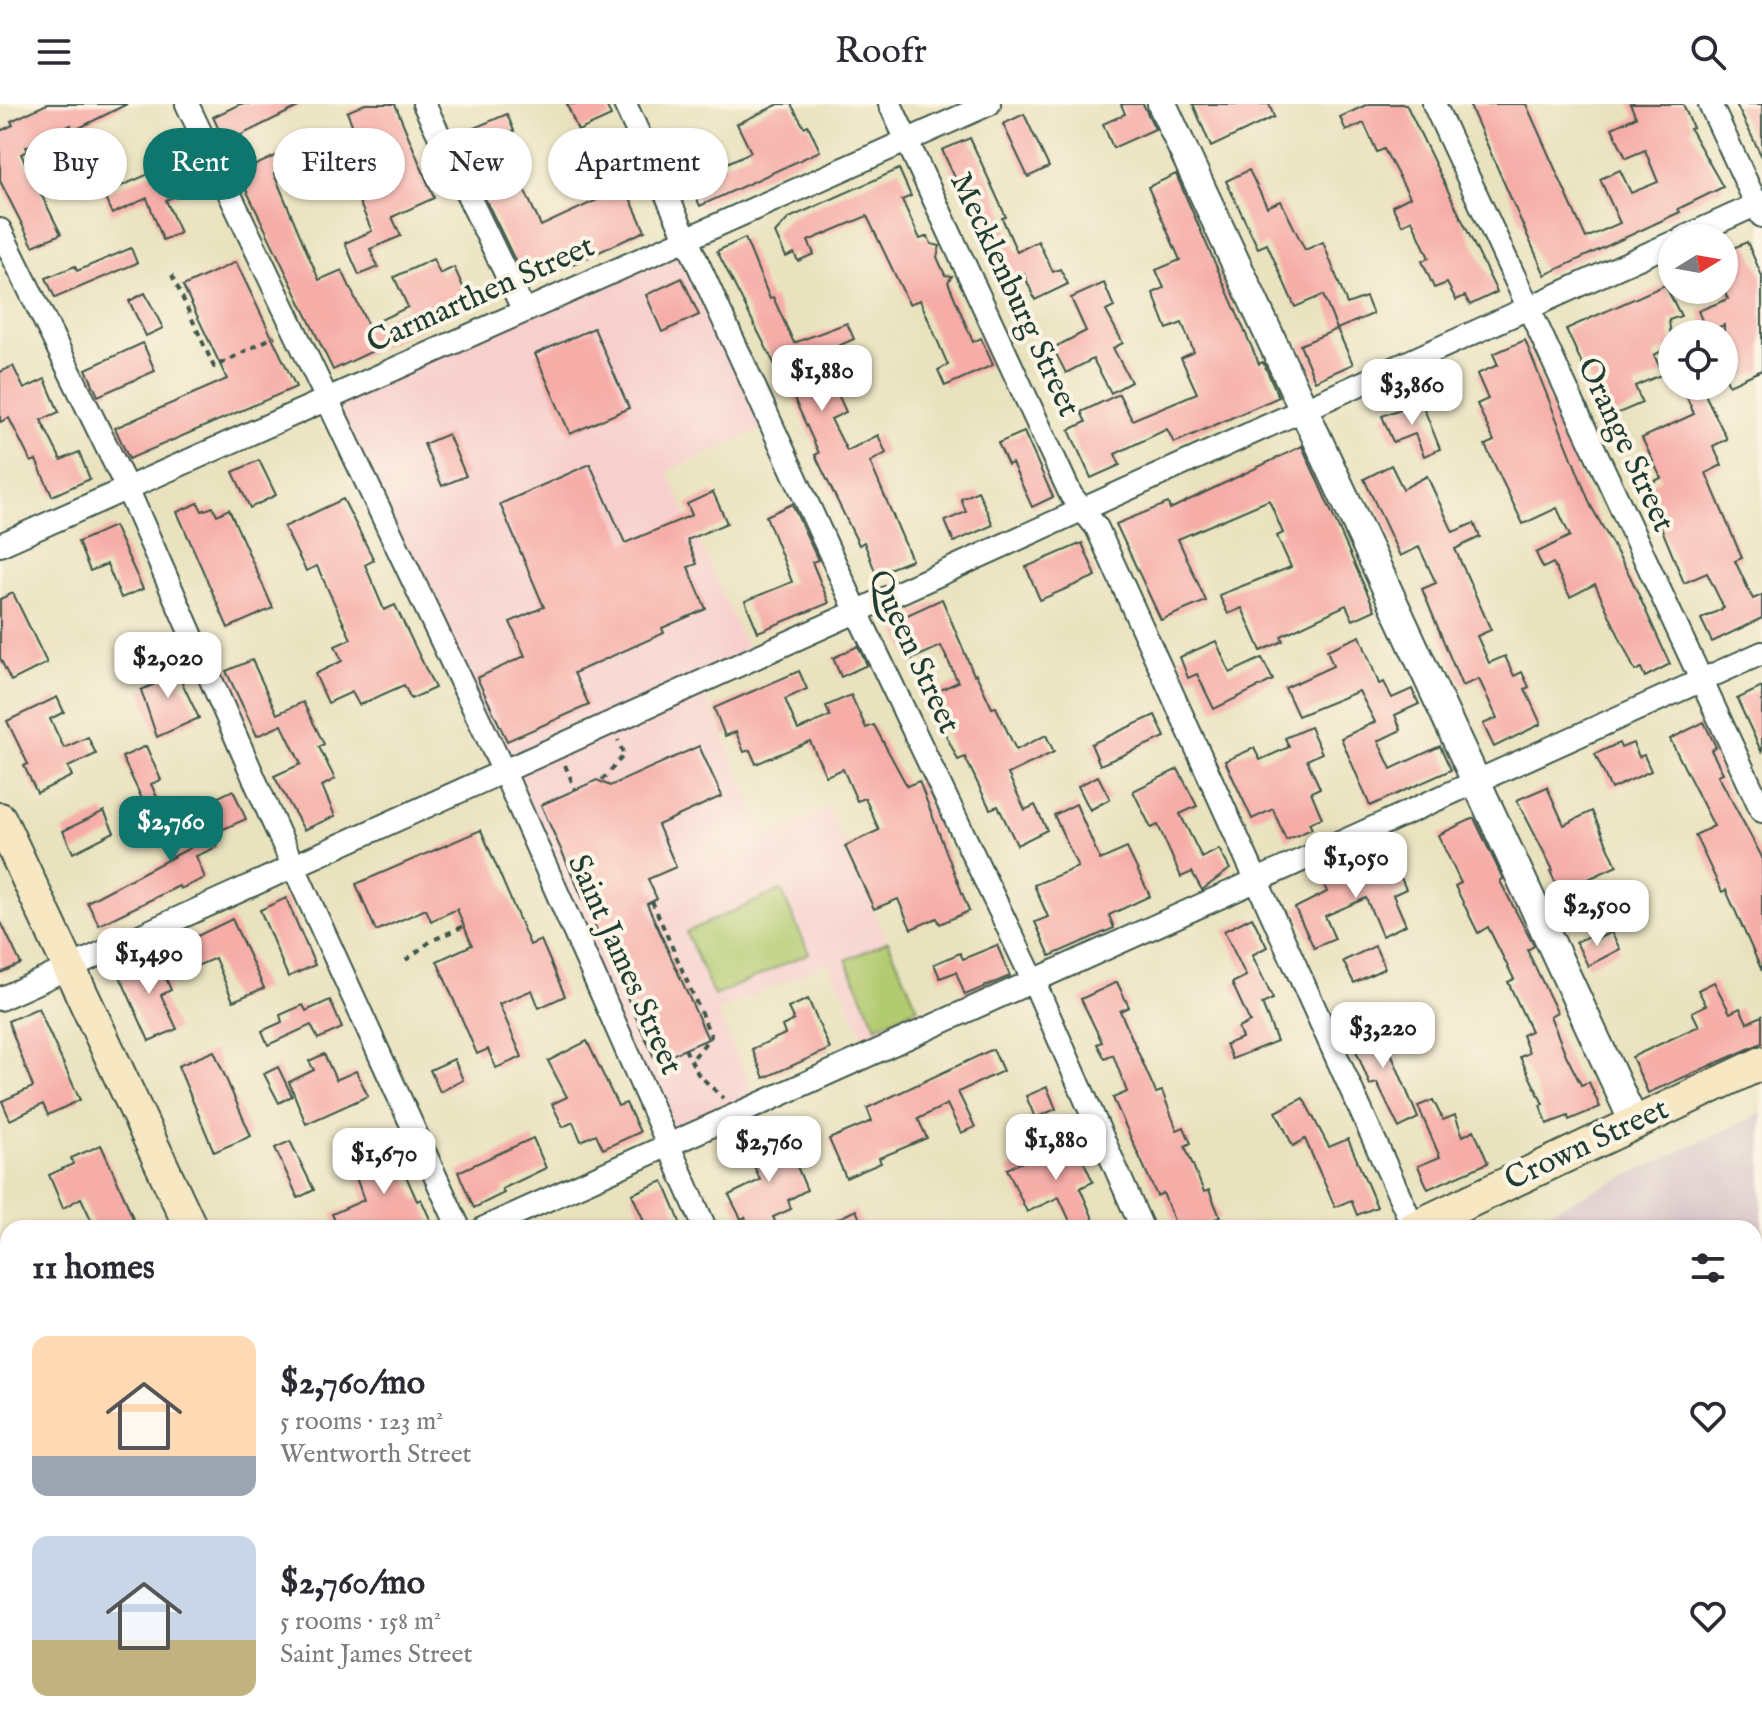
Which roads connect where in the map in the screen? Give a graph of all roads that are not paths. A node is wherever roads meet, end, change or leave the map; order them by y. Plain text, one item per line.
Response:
1 (187, 104) edge
2 (424, 104) edge
3 (625, 104) edge
4 (890, 104) edge
5 (989, 104) edge
6 (1162, 104) edge
7 (1434, 104) edge
8 (1710, 104) edge
9 (907, 140) junction
10 (1760, 208) edge
11 (1719, 224) edge
12 (0, 230) edge
13 (687, 239) junction
14 (1658, 249) edge
15 (1527, 309) junction
16 (524, 311) junction
17 (327, 399) junction
18 (1304, 410) junction
19 (127, 488) junction
20 (1083, 510) junction
21 (0, 545) edge
22 (857, 612) junction
23 (1762, 653) edge
24 (1700, 681) junction
25 (504, 772) junction
26 (1476, 782) junction
27 (1762, 811) edge
28 (0, 819) edge
29 (294, 867) junction
30 (1257, 881) junction
31 (70, 968) junction
32 (1034, 982) junction
33 (0, 999) edge
34 (1762, 1063) edge
35 (1634, 1122) junction
36 (667, 1146) junction
37 (187, 1220) edge
38 (455, 1220) edge
39 (502, 1220) edge
40 (701, 1220) edge
41 (1138, 1220) edge
42 (1410, 1220) edge
43 (1431, 1220) edge

1 - 17 street, Saint James Street
2 - 16 street
3 - 13 street, Queen Street
4 - 9 street, Mecklenburg Street
5 - 9 street, Carmarthen Street
6 - 18 street
7 - 15 street, Orange Street
8 - 10 street
9 - 13 street, Carmarthen Street
9 - 20 street, Mecklenburg Street
10 - 11 street
12 - 19 street
13 - 16 street, Carmarthen Street
13 - 22 street, Queen Street
14 - 15 street
15 - 18 street
15 - 24 street, Orange Street
16 - 17 street, Carmarthen Street
17 - 19 street, Carmarthen Street
17 - 25 street, Saint James Street
18 - 20 street
18 - 26 street
19 - 21 street, Carmarthen Street
19 - 29 street
20 - 22 street
20 - 30 street, Mecklenburg Street
22 - 25 street
22 - 32 street, Queen Street
23 - 24 street
24 - 26 street
24 - 27 street, Orange Street
25 - 29 street
25 - 36 street, Saint James Street
26 - 30 street
26 - 35 street
28 - 31 main road
29 - 31 street
29 - 38 street
30 - 32 street
30 - 42 street
31 - 33 street
31 - 37 main road
32 - 36 street
32 - 41 street, Queen Street
34 - 35 main road, Crown Street
35 - 43 main road, Crown Street
36 - 39 street
36 - 40 street, Saint James Street

